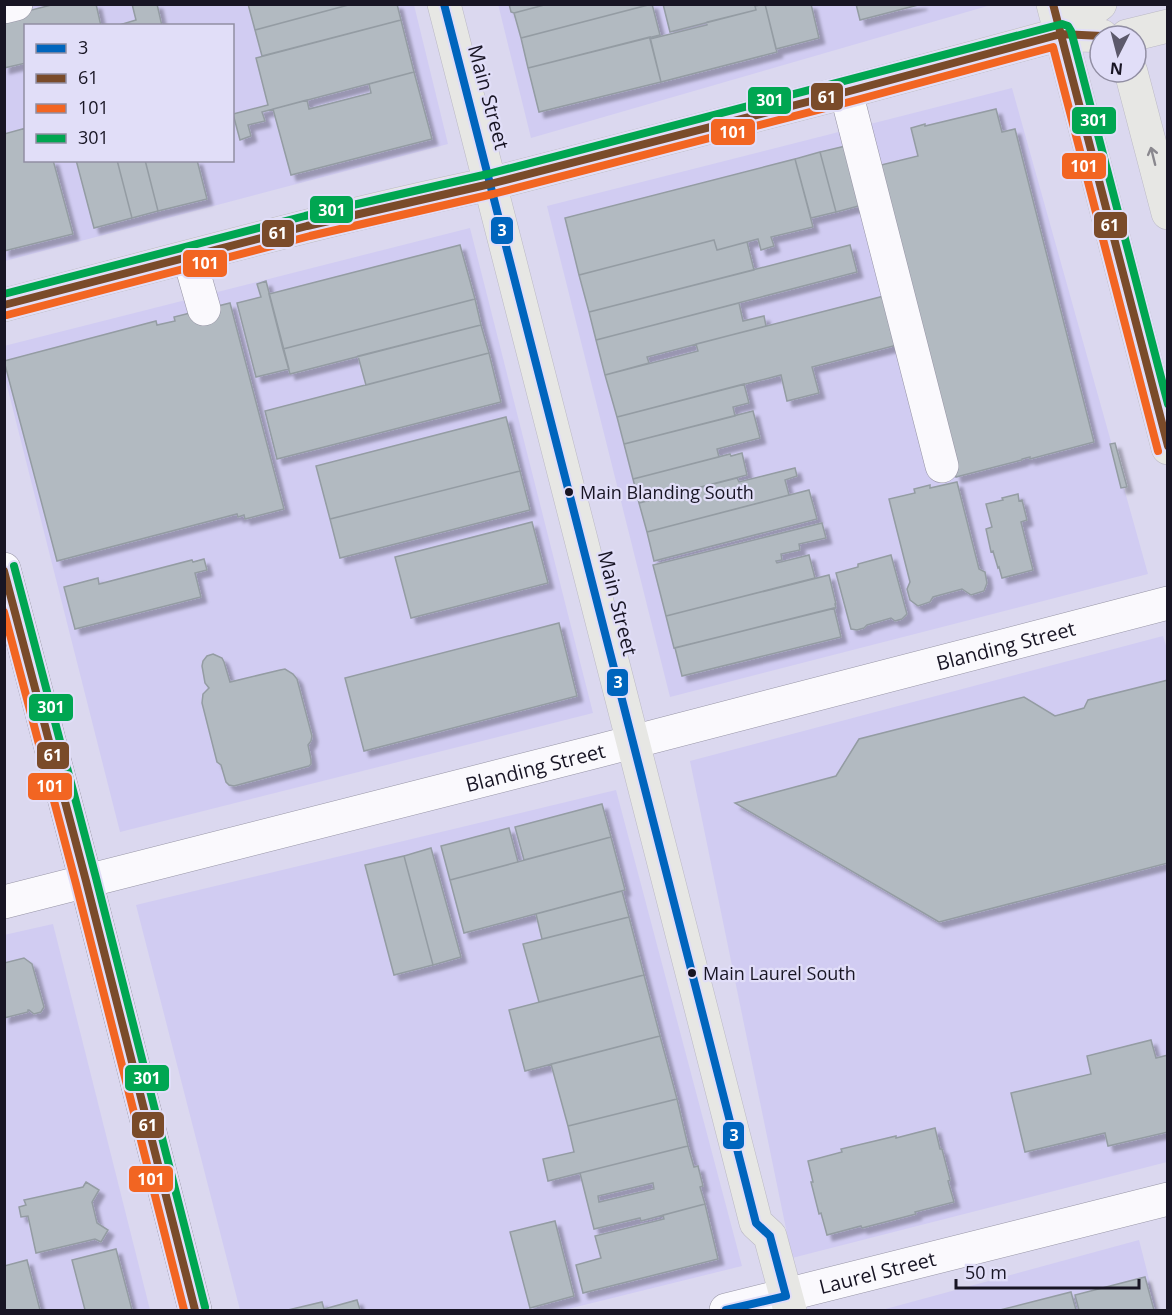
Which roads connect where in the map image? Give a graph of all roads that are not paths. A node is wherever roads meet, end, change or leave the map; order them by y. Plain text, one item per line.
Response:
1 (16, 4) edge
2 (444, 4) edge
3 (465, 4) edge
4 (1100, 4) edge
5 (1114, 4) edge
6 (4, 7) edge
7 (1057, 19) edge
8 (1119, 24) edge
9 (1167, 26) edge
10 (1088, 31) edge
11 (1148, 31) edge
12 (1134, 84) edge
13 (846, 92) junction
14 (500, 181) junction
15 (1167, 213) edge
16 (189, 257) junction
17 (4, 305) edge
18 (204, 309) dead end
19 (1167, 448) edge
20 (942, 466) dead end
21 (4, 569) edge
22 (1167, 603) edge
23 (643, 739) junction
24 (86, 881) junction
25 (4, 902) edge
26 (1167, 1199) edge
27 (788, 1303) edge
28 (195, 1311) edge
29 (726, 1311) edge

1 - 6 street
2 - 14 main road, Main Street
3 - 14 main road, Main Street
4 - 7 main road
5 - 8 main road
7 - 10 main road
7 - 13 main road
7 - 19 main road
9 - 11 main road
15 -> 12 main road
13 - 14 main road
13 - 20 street
14 - 16 main road
14 - 23 main road, Main Street
16 - 17 main road
16 - 18 street
21 - 24 street
22 - 23 street, Blanding Street
23 - 24 street, Blanding Street
23 - 27 main road, Main Street
24 - 25 street, Blanding Street
24 - 28 street
26 - 27 street, Laurel Street
27 - 29 street, Laurel Street

